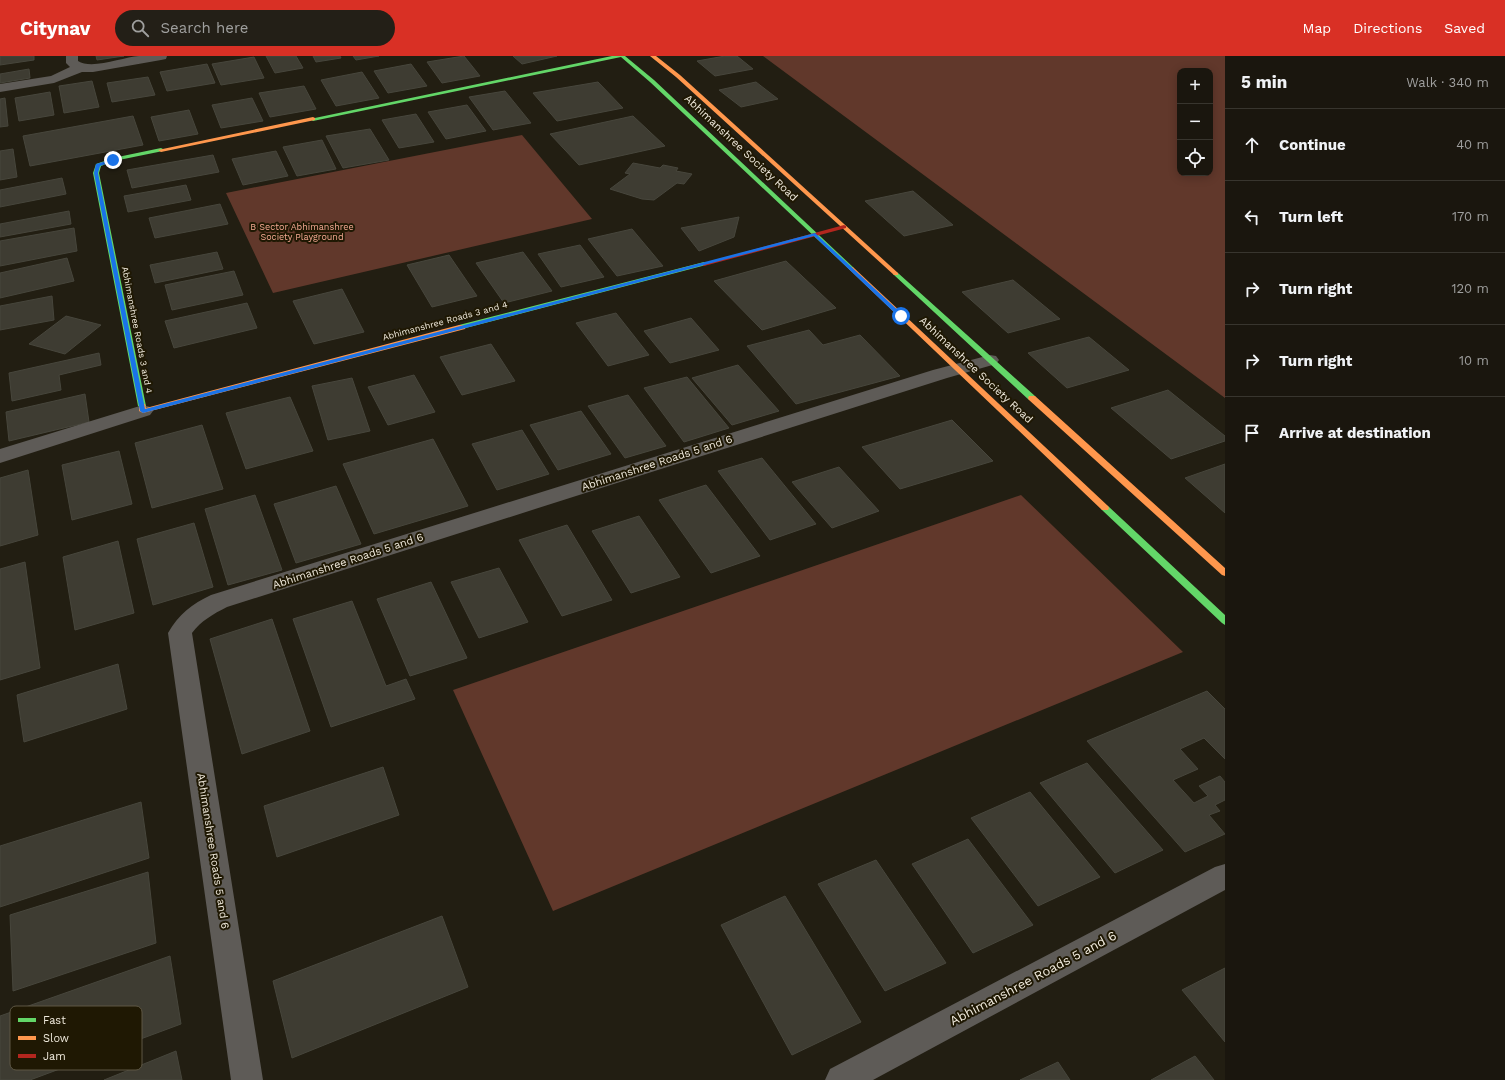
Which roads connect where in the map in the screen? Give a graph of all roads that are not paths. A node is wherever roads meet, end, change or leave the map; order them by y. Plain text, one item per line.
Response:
1 (72, 56) edge
2 (161, 56) edge
3 (621, 56) edge
4 (653, 56) edge
5 (80, 68) junction
6 (0, 88) edge
7 (844, 227) junction
8 (815, 234) junction
9 (990, 360) junction
10 (958, 369) junction
11 (143, 411) junction
12 (0, 456) edge
13 (1225, 572) edge
14 (1225, 621) edge
15 (1225, 876) edge
16 (247, 1080) edge
17 (841, 1080) edge

1 - 5 street
2 - 5 street
3 - 8 street, Abhimanshree Society Road
3 - 11 street, Abhimanshree Roads 3 and 4
4 - 7 street, Abhimanshree Society Road
5 - 6 street
7 - 8 street, Abhimanshree Roads 3 and 4
7 - 9 street, Abhimanshree Society Road
8 - 10 street, Abhimanshree Society Road
8 - 11 street, Abhimanshree Roads 3 and 4
9 - 10 street, Abhimanshree Roads 5 and 6
9 - 13 street, Abhimanshree Society Road
10 - 14 street, Abhimanshree Society Road
10 - 16 street, Abhimanshree Roads 5 and 6
11 - 12 street
15 - 17 street, Abhimanshree Roads 5 and 6

